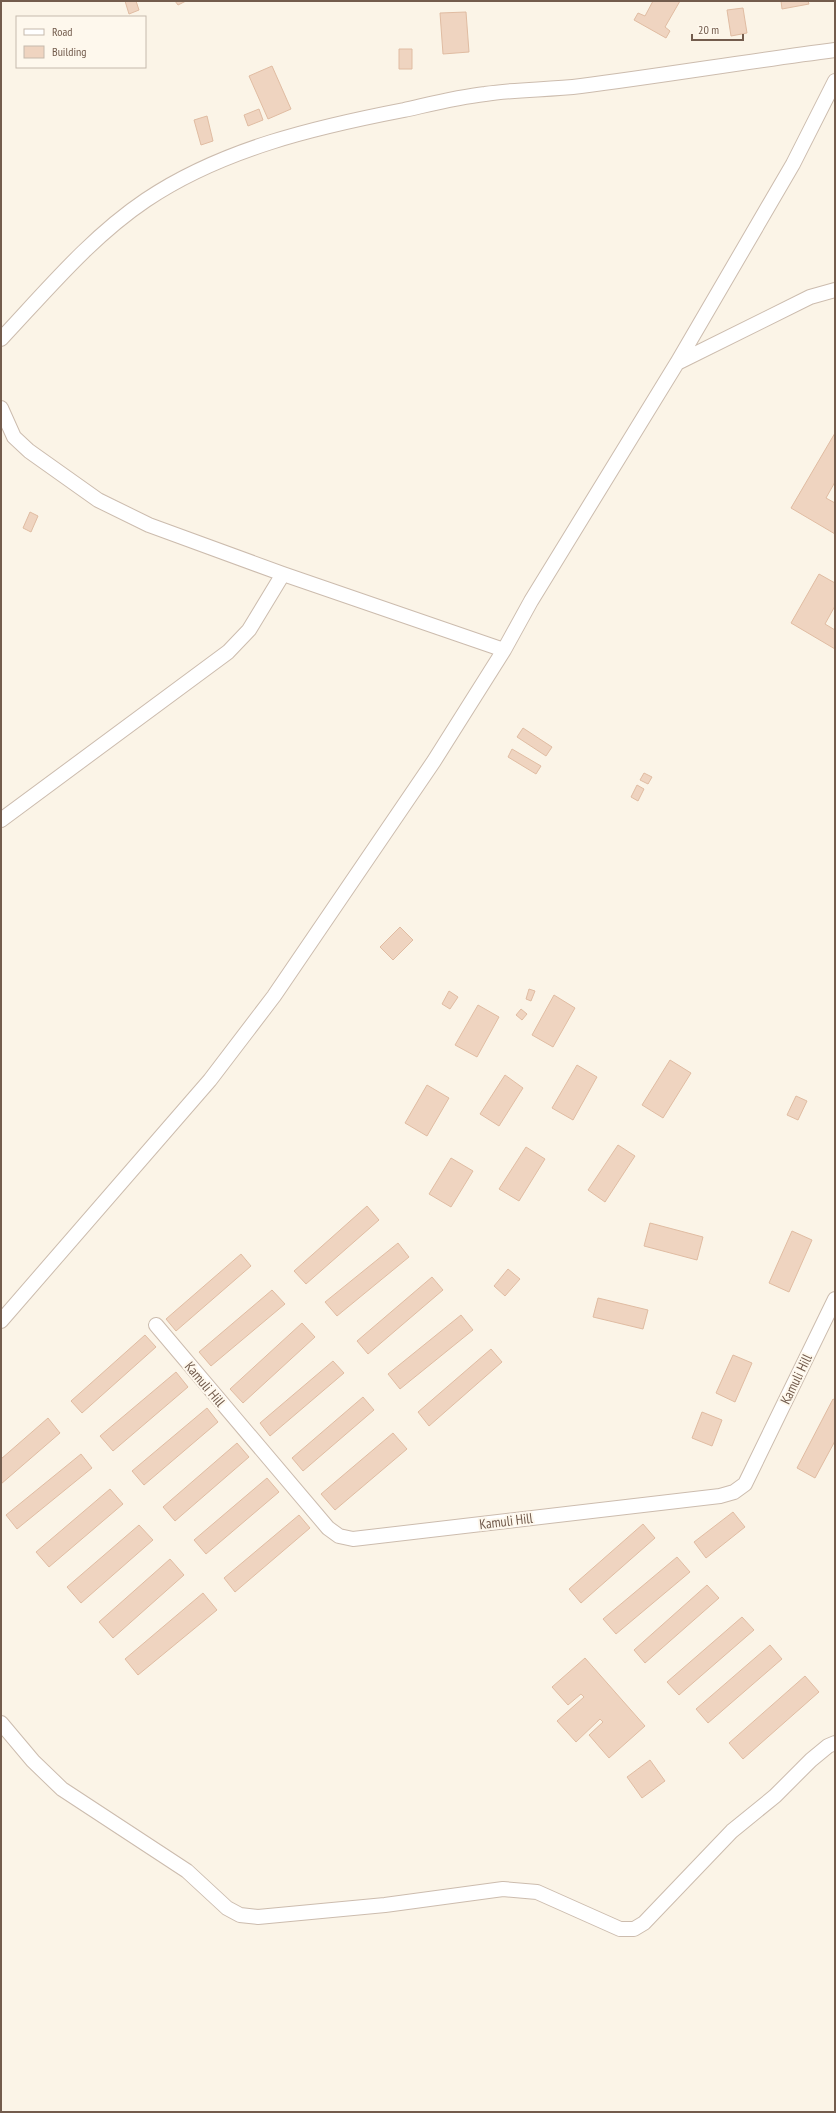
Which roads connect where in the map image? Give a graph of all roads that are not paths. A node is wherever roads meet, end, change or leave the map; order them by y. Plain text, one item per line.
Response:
1 (835, 50) edge
2 (835, 81) edge
3 (835, 290) edge
4 (1, 339) edge
5 (677, 363) junction
6 (1, 408) edge
7 (283, 574) junction
8 (504, 650) junction
9 (1, 820) edge
10 (835, 1298) edge
11 (1, 1321) edge
12 (156, 1325) dead end
13 (1, 1722) edge
14 (835, 1743) edge

1 - 4 street
2 - 5 street
3 - 5 street
5 - 8 street
6 - 7 street
7 - 8 street
7 - 9 street
8 - 11 street
10 - 12 street, Kamuli Hill
13 - 14 street

